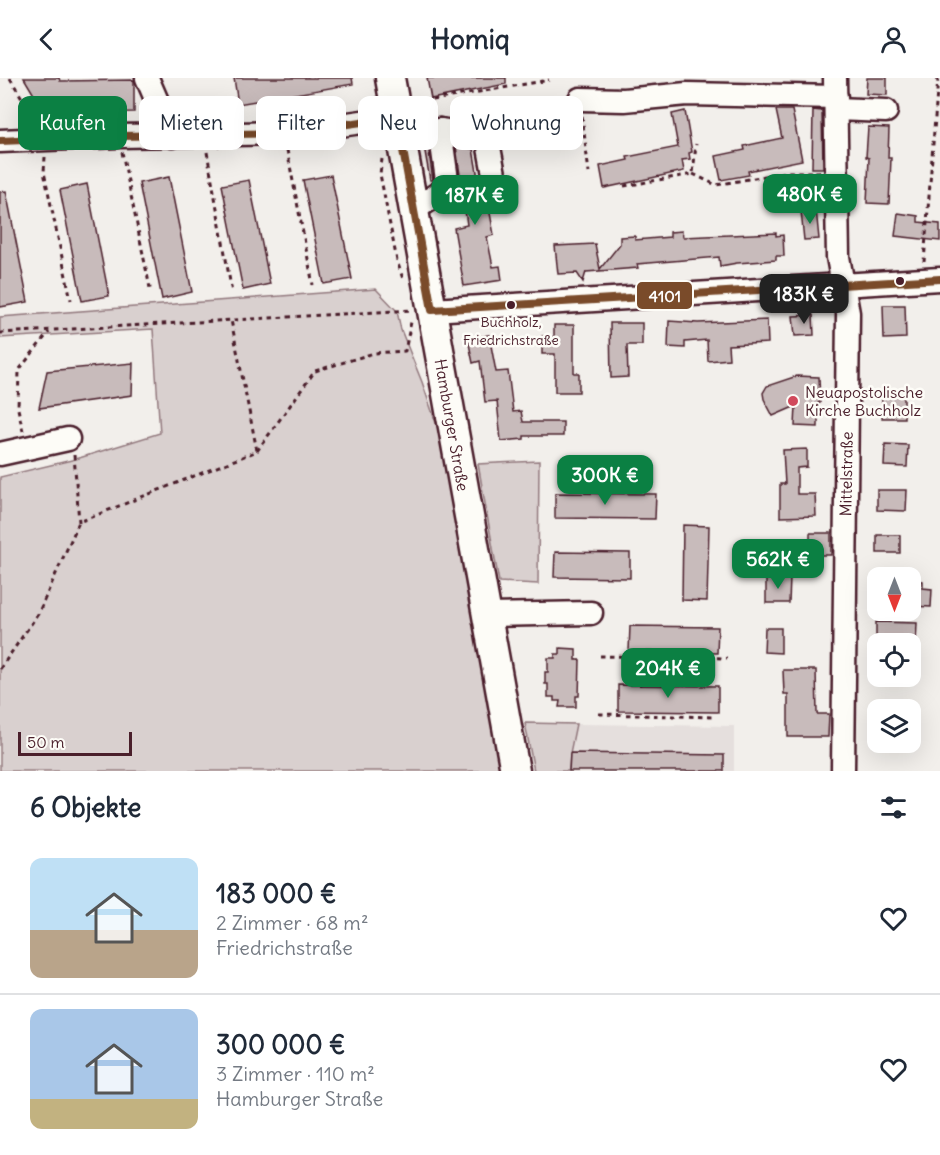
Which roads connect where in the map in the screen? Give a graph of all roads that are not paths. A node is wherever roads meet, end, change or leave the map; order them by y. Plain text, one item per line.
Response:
1 (147, 78) edge
2 (390, 78) edge
3 (836, 95) edge
4 (155, 96) edge
5 (397, 96) edge
6 (583, 99) edge
7 (886, 111) dead end
8 (358, 123) edge
9 (440, 130) joint
10 (244, 134) edge
11 (139, 136) edge
12 (0, 141) edge
13 (408, 150) edge
14 (494, 174) dead end
15 (414, 210) junction
16 (931, 280) edge
17 (843, 285) junction
18 (432, 310) junction
19 (68, 439) road end
20 (0, 454) edge
21 (591, 613) dead end
22 (487, 615) junction
23 (514, 771) edge
24 (843, 771) edge

1 - 4 street
2 - 5 main road, Hamburger Straße
3 - 6 street
3 - 7 street
3 - 17 street, Mittelstraße
8 - 10 street
9 - 14 street
9 - 15 street
11 - 12 street
13 - 15 main road, Hamburger Straße
15 - 18 main road, Hamburger Straße
16 - 17 street
17 - 18 street
17 - 24 street, Mittelstraße
18 - 22 main road, Hamburger Straße
19 - 20 street
21 - 22 street
22 - 23 main road, Hamburger Straße

